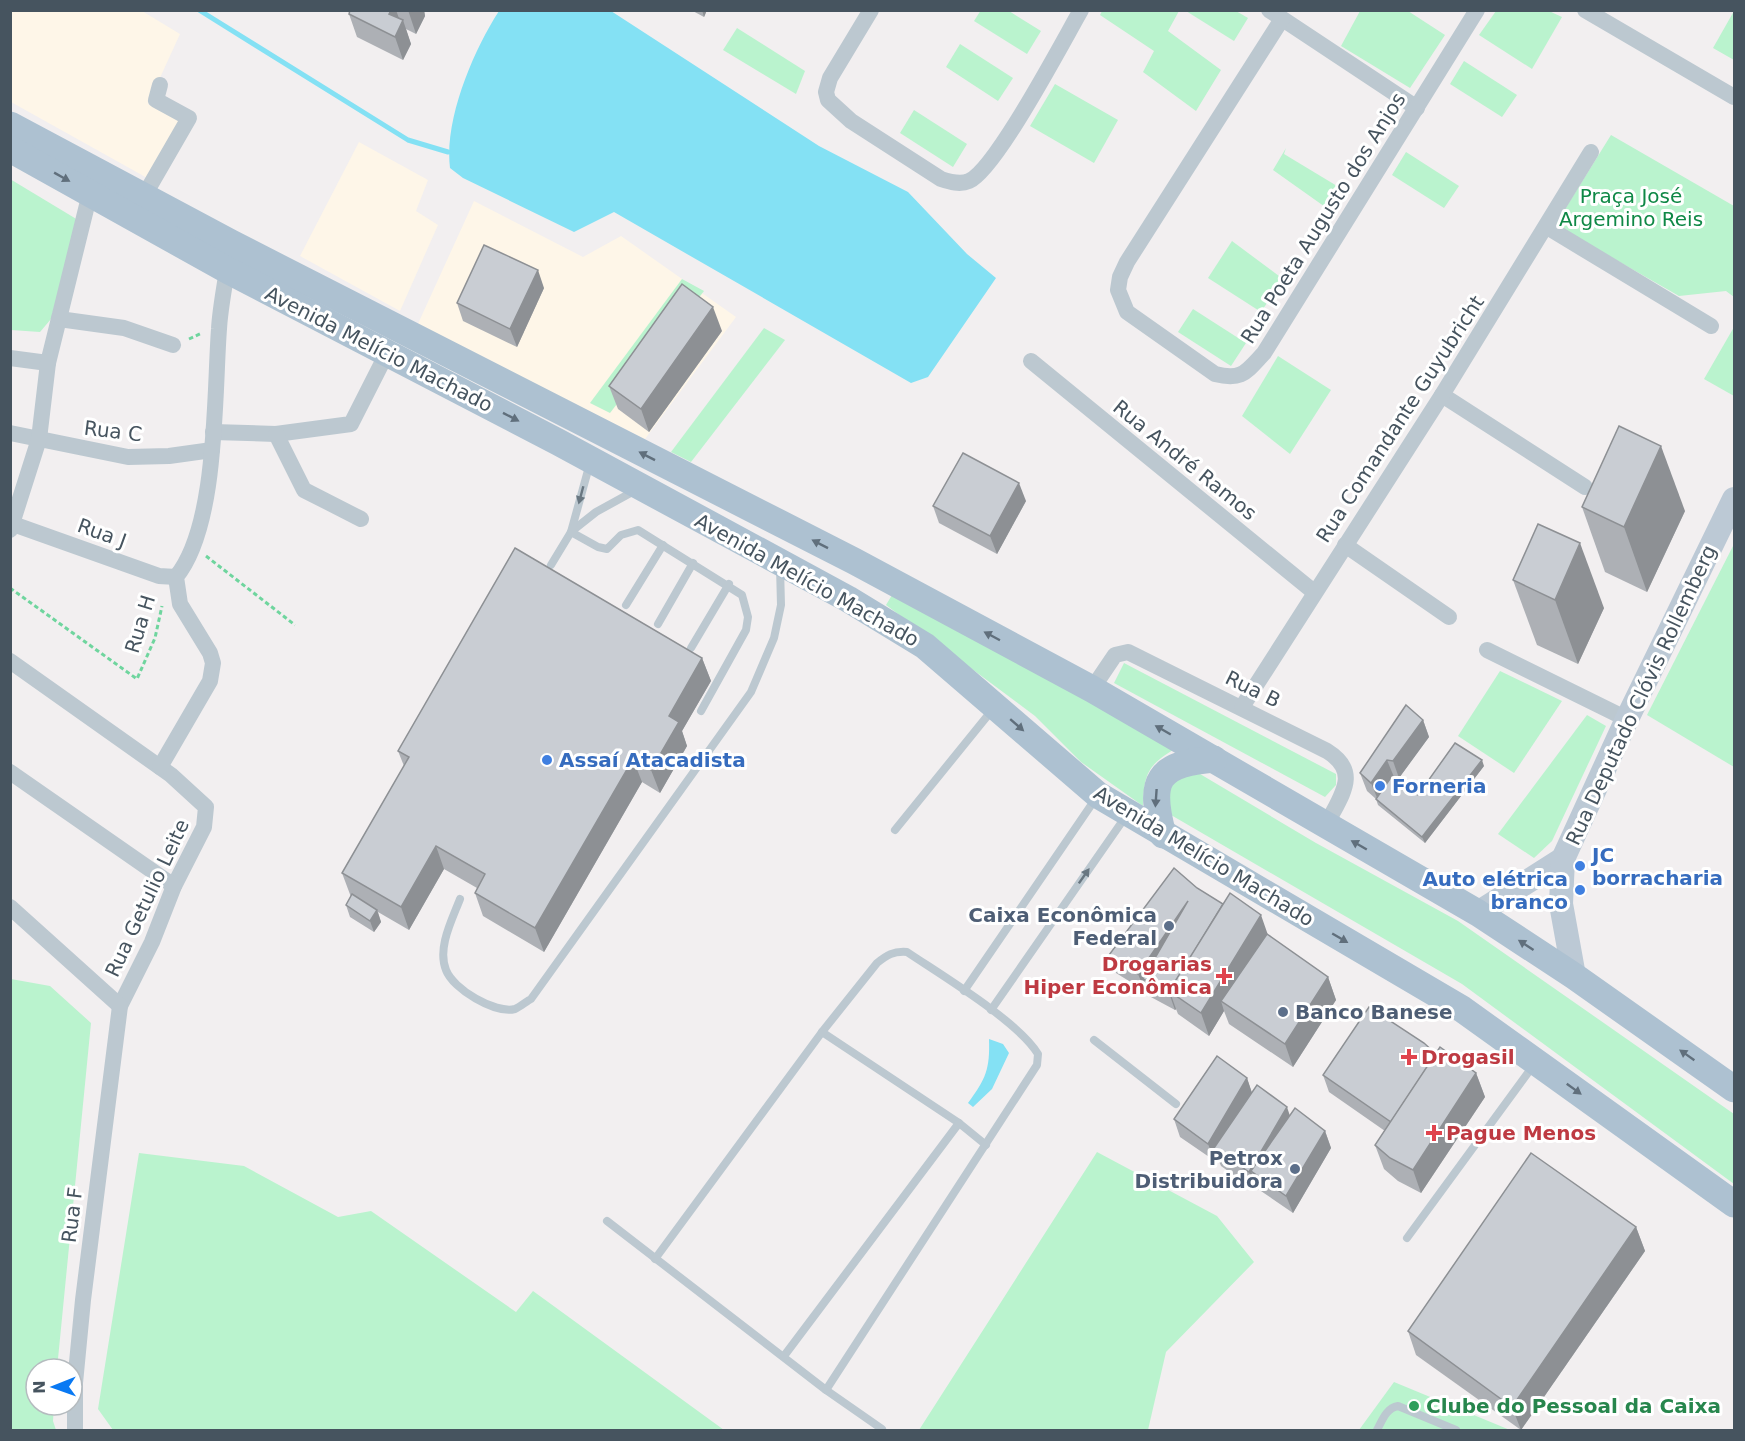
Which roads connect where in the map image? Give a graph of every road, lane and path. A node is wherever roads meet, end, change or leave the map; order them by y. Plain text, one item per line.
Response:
1 (871, 10) edge
2 (1081, 10) edge
3 (1478, 10) edge
4 (1585, 10) edge
5 (1275, 15) edge
6 (160, 85) dead end
7 (1734, 97) edge
8 (1417, 108) junction
9 (11, 144) edge
10 (1591, 153) dead end
11 (90, 193) junction
12 (144, 196) junction
13 (1547, 227) junction
14 (227, 270) junction
15 (59, 319) junction
16 (1711, 326) dead end
17 (219, 327) junction
18 (173, 345) joint
19 (387, 353) junction
20 (10, 358) edge
21 (1031, 361) dead end
22 (48, 363) junction
23 (1442, 395) junction
24 (213, 432) junction
25 (10, 433) edge
26 (276, 434) junction
27 (39, 439) junction
28 (212, 450) junction
29 (591, 459) junction
30 (642, 488) junction
31 (1585, 488) dead end
32 (1734, 499) edge
33 (361, 519) dead end
34 (12, 526) edge
35 (571, 532) junction
36 (663, 545) junction
37 (1344, 545) junction
38 (193, 546) junction
39 (780, 562) junction
40 (693, 563) junction
41 (550, 565) dead end
42 (172, 577) junction
43 (729, 585) junction
44 (10, 588) edge
45 (1314, 592) junction
46 (626, 605) dead end
47 (1449, 617) dead end
48 (658, 624) dead end
49 (296, 625) dead end
50 (691, 648) dead end
51 (1487, 650) dead end
52 (10, 662) edge
53 (1092, 689) junction
54 (996, 706) junction
55 (1242, 707) junction
56 (701, 711) dead end
57 (1627, 719) junction
58 (1214, 759) junction
59 (160, 767) junction
60 (10, 772) edge
61 (1098, 795) junction
62 (1128, 814) junction
63 (1326, 826) junction
64 (895, 830) dead end
65 (1163, 835) junction
66 (1563, 859) junction
67 (174, 886) junction
68 (460, 899) dead end
69 (10, 907) edge
70 (1478, 913) junction
71 (1574, 976) junction
72 (964, 991) junction
73 (120, 1006) junction
74 (991, 1010) junction
75 (822, 1032) junction
76 (1094, 1040) dead end
77 (1536, 1062) junction
78 (1734, 1089) edge
79 (1176, 1104) dead end
80 (959, 1123) junction
81 (986, 1145) junction
82 (1734, 1204) edge
83 (607, 1221) dead end
84 (1407, 1238) dead end
85 (655, 1259) junction
86 (784, 1356) junction
87 (826, 1390) junction
88 (882, 1429) edge
89 (75, 1431) edge
90 (1377, 1431) edge
91 (1456, 1431) edge

1 - 2 street
3 - 8 street, Rua Poeta Augusto dos Anjos
4 - 7 street
5 - 8 street
5 - 8 street, Rua Poeta Augusto dos Anjos
6 - 12 street
9 -> 11 main road, Avenida Melício Machado
9 - 12 main road, Avenida Melício Machado
10 - 13 street, Rua Comandante Guyubricht
11 - 14 main road, Avenida Melício Machado
11 - 15 street
53 -> 12 main road, Avenida Melício Machado
13 - 16 street
13 - 23 street, Rua Comandante Guyubricht
14 - 17 street
14 - 19 main road, Avenida Melício Machado
15 - 18 street
15 - 22 street
17 - 18 path
17 - 24 street
19 - 26 street
19 -> 29 main road, Avenida Melício Machado
20 - 22 street
21 - 45 street, Rua André Ramos
22 - 27 street
23 - 31 street
23 - 37 street, Rua Comandante Guyubricht
24 - 26 street
24 - 28 street
25 - 27 street, Rua C
26 - 33 street
27 - 28 street, Rua C
27 - 34 street
28 - 38 street
29 - 30 main road, Avenida Melício Machado
29 -> 35 lane
30 - 35 lane
30 - 39 main road, Avenida Melício Machado
32 - 57 street, Rua Deputado Clóvis Rollemberg
34 - 42 street, Rua J
35 - 36 lane
35 - 41 lane
36 - 40 lane
36 - 46 lane
37 - 45 street, Rua Comandante Guyubricht
37 - 47 street
38 - 42 street
38 - 49 path
39 - 54 main road, Avenida Melício Machado
39 - 68 lane
40 - 43 lane
40 - 48 lane
42 - 44 path, Rua H
42 - 59 street
43 - 50 lane
43 - 56 lane
45 - 55 street, Rua Comandante Guyubricht
51 - 57 street
52 - 59 street
53 - 55 street, Rua B
58 -> 53 main road, Avenida Melício Machado
54 -> 61 main road, Avenida Melício Machado
54 - 64 lane
55 - 63 street, Rua B
57 - 66 street, Rua Deputado Clóvis Rollemberg
58 - 63 main road, Avenida Melício Machado
58 -> 65 main road
59 - 67 street, Rua Getulio Leite
60 - 67 street
61 - 62 main road, Avenida Melício Machado
61 - 72 lane
62 - 65 main road, Avenida Melício Machado
74 -> 62 lane
70 -> 63 main road, Avenida Melício Machado
65 -> 77 main road, Avenida Melício Machado
66 - 70 street, Rua Deputado Clóvis Rollemberg
66 - 71 street, Rua Deputado Clóvis Rollemberg
67 - 73 street, Rua Getulio Leite
69 - 73 street
71 -> 70 main road, Avenida Melício Machado
78 -> 71 main road, Avenida Melício Machado
72 - 74 lane
72 - 75 lane
73 - 89 street, Rua F
74 - 81 lane
75 - 80 lane
75 - 85 lane
76 - 79 lane
77 -> 82 main road, Avenida Melício Machado
77 - 84 lane
80 - 81 lane
80 - 86 lane
81 - 87 lane
83 - 85 lane
85 - 86 lane
86 - 87 lane
87 - 88 lane
90 - 91 lane

